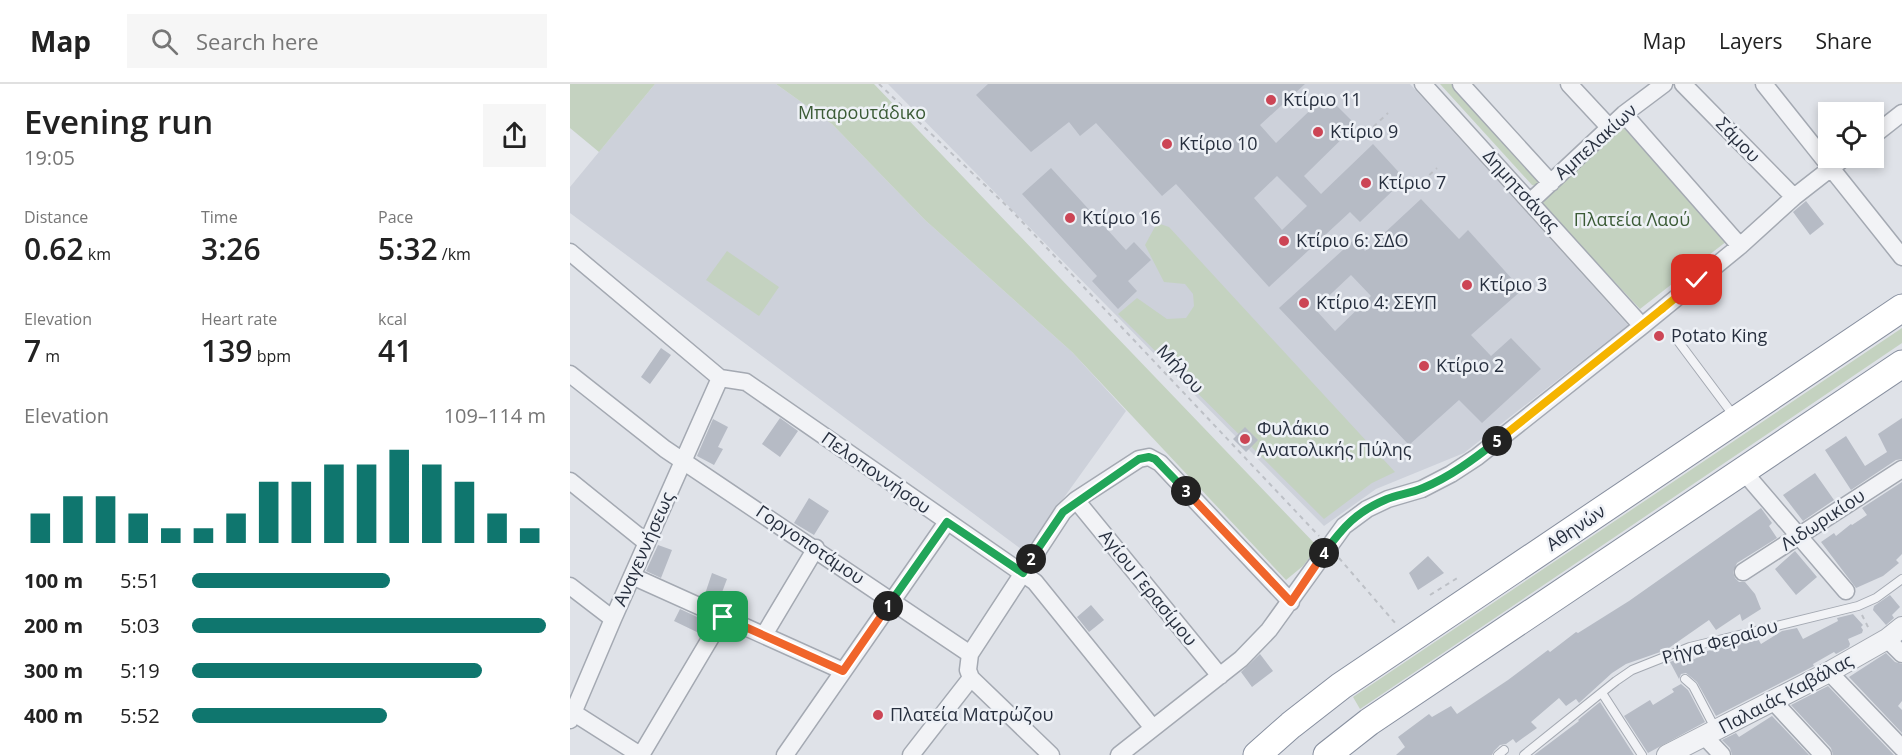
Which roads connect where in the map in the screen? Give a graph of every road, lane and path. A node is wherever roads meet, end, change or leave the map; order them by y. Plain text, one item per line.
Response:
1 (879, 84) edge
2 (1423, 84) edge
3 (1461, 84) edge
4 (1569, 84) edge
5 (1664, 84) edge
6 (1683, 84) edge
7 (1764, 84) edge
8 (1388, 113) dead end
9 (1902, 113) edge
10 (1624, 114) junction
11 (1609, 127) junction
12 (1884, 127) edge
13 (1367, 133) dead end
14 (1818, 153) edge
15 (1437, 168) dead end
16 (1830, 168) joint
17 (1551, 183) junction
18 (1416, 187) dead end
19 (1794, 196) junction
20 (1530, 202) junction
21 (1740, 246) junction
22 (570, 252) edge
23 (1902, 257) edge
24 (1902, 308) edge
25 (1642, 326) junction
26 (1676, 337) dead end
27 (1902, 364) edge
28 (570, 374) edge
29 (720, 378) junction
30 (1736, 420) junction
31 (684, 461) junction
32 (1902, 469) edge
33 (1743, 471) junction
34 (570, 482) edge
35 (1076, 500) junction
36 (947, 522) junction
37 (1798, 536) junction
38 (647, 543) junction
39 (1329, 546) junction
40 (816, 548) junction
41 (1743, 572) dead end
42 (1023, 573) junction
43 (632, 576) junction
44 (1459, 577) dead end
45 (1902, 579) edge
46 (570, 586) edge
47 (1846, 591) dead end
48 (1430, 596) dead end
49 (893, 600) junction
50 (1291, 602) junction
51 (723, 617) junction
52 (613, 619) junction
53 (1894, 633) edge
54 (764, 635) junction
55 (1410, 640) junction
56 (970, 654) junction
57 (1902, 654) edge
58 (843, 671) junction
59 (1829, 672) junction
60 (1220, 676) junction
61 (971, 678) junction
62 (1686, 679) dead end
63 (1602, 693) junction
64 (1773, 701) junction
65 (572, 716) edge
66 (1153, 728) junction
67 (1711, 734) junction
68 (1902, 747) edge
69 (1047, 754) edge
70 (640, 755) edge
71 (785, 755) edge
72 (911, 755) edge
73 (1119, 755) edge
74 (1257, 755) edge
75 (1327, 755) edge
76 (1524, 755) edge
77 (1642, 755) edge
78 (1667, 755) edge
79 (1722, 755) edge
80 (1823, 755) edge

1 - 39 path, Μήλου
2 - 20 street, Δημητσάνας
3 - 17 street, Δημητσάνας
4 - 11 street
5 - 10 street, Αμπελακίων
6 - 19 street, Σάμου
7 - 14 street
8 - 13 path
9 - 12 street
10 - 11 street, Αμπελακίων
10 - 21 street
11 - 17 street, Αμπελακίων
15 - 18 path
16 - 19 street
16 - 23 street
17 - 20 street, Αμπελακίων
19 - 21 street
20 - 25 street, Δημητσάνας
21 - 25 street
22 - 29 street, Πελοποννήσου
24 - 30 highway, Αθηνών
25 - 39 street
26 - 30 lane
27 - 33 highway
28 - 31 street, Γοργοποτάμου
29 - 31 street, Αναγεννήσεως
29 - 36 street, Πελοποννήσου
30 - 55 highway, Αθηνών
31 - 38 street, Αναγεννήσεως
31 - 40 street, Γοργοποτάμου
32 - 37 street, Λιδωρικίου
33 - 37 street
33 - 75 highway
34 - 38 street
35 - 42 street
35 - 50 street
35 - 60 street, Αγίου Γερασίμου
36 - 42 street, Πελοποννήσου
36 - 49 street
37 - 41 street, Λιδωρικίου
37 - 47 street
38 - 43 street, Αναγεννήσεως
39 - 50 street
39 - 55 path, Μήλου
40 - 49 street, Γοργοποτάμου
40 - 54 street
42 - 56 street
42 - 66 street, Πελοποννήσου
43 - 51 street
43 - 52 street, Αναγεννήσεως
44 - 48 path
45 - 63 lane, Ρήγα Φεραίου
46 - 52 street
49 - 56 street, Γοργοποτάμου
49 - 58 street
50 - 60 street
51 - 54 street
51 - 70 street
52 - 65 street, Αναγεννήσεως
53 - 57 street
53 - 59 street, Παλαιάς Καβάλας
54 - 58 street
55 - 74 highway, Αθηνών
56 - 61 street
58 - 71 street
59 - 64 street, Παλαιάς Καβάλας
59 - 68 street
60 - 66 street
61 - 69 street
61 - 72 street
62 - 67 lane
63 - 76 lane, Ρήγα Φεραίου
63 - 77 lane
64 - 67 street, Παλαιάς Καβάλας
64 - 80 street
65 - 70 street
66 - 73 street
67 - 78 street, Παλαιάς Καβάλας
67 - 79 street

